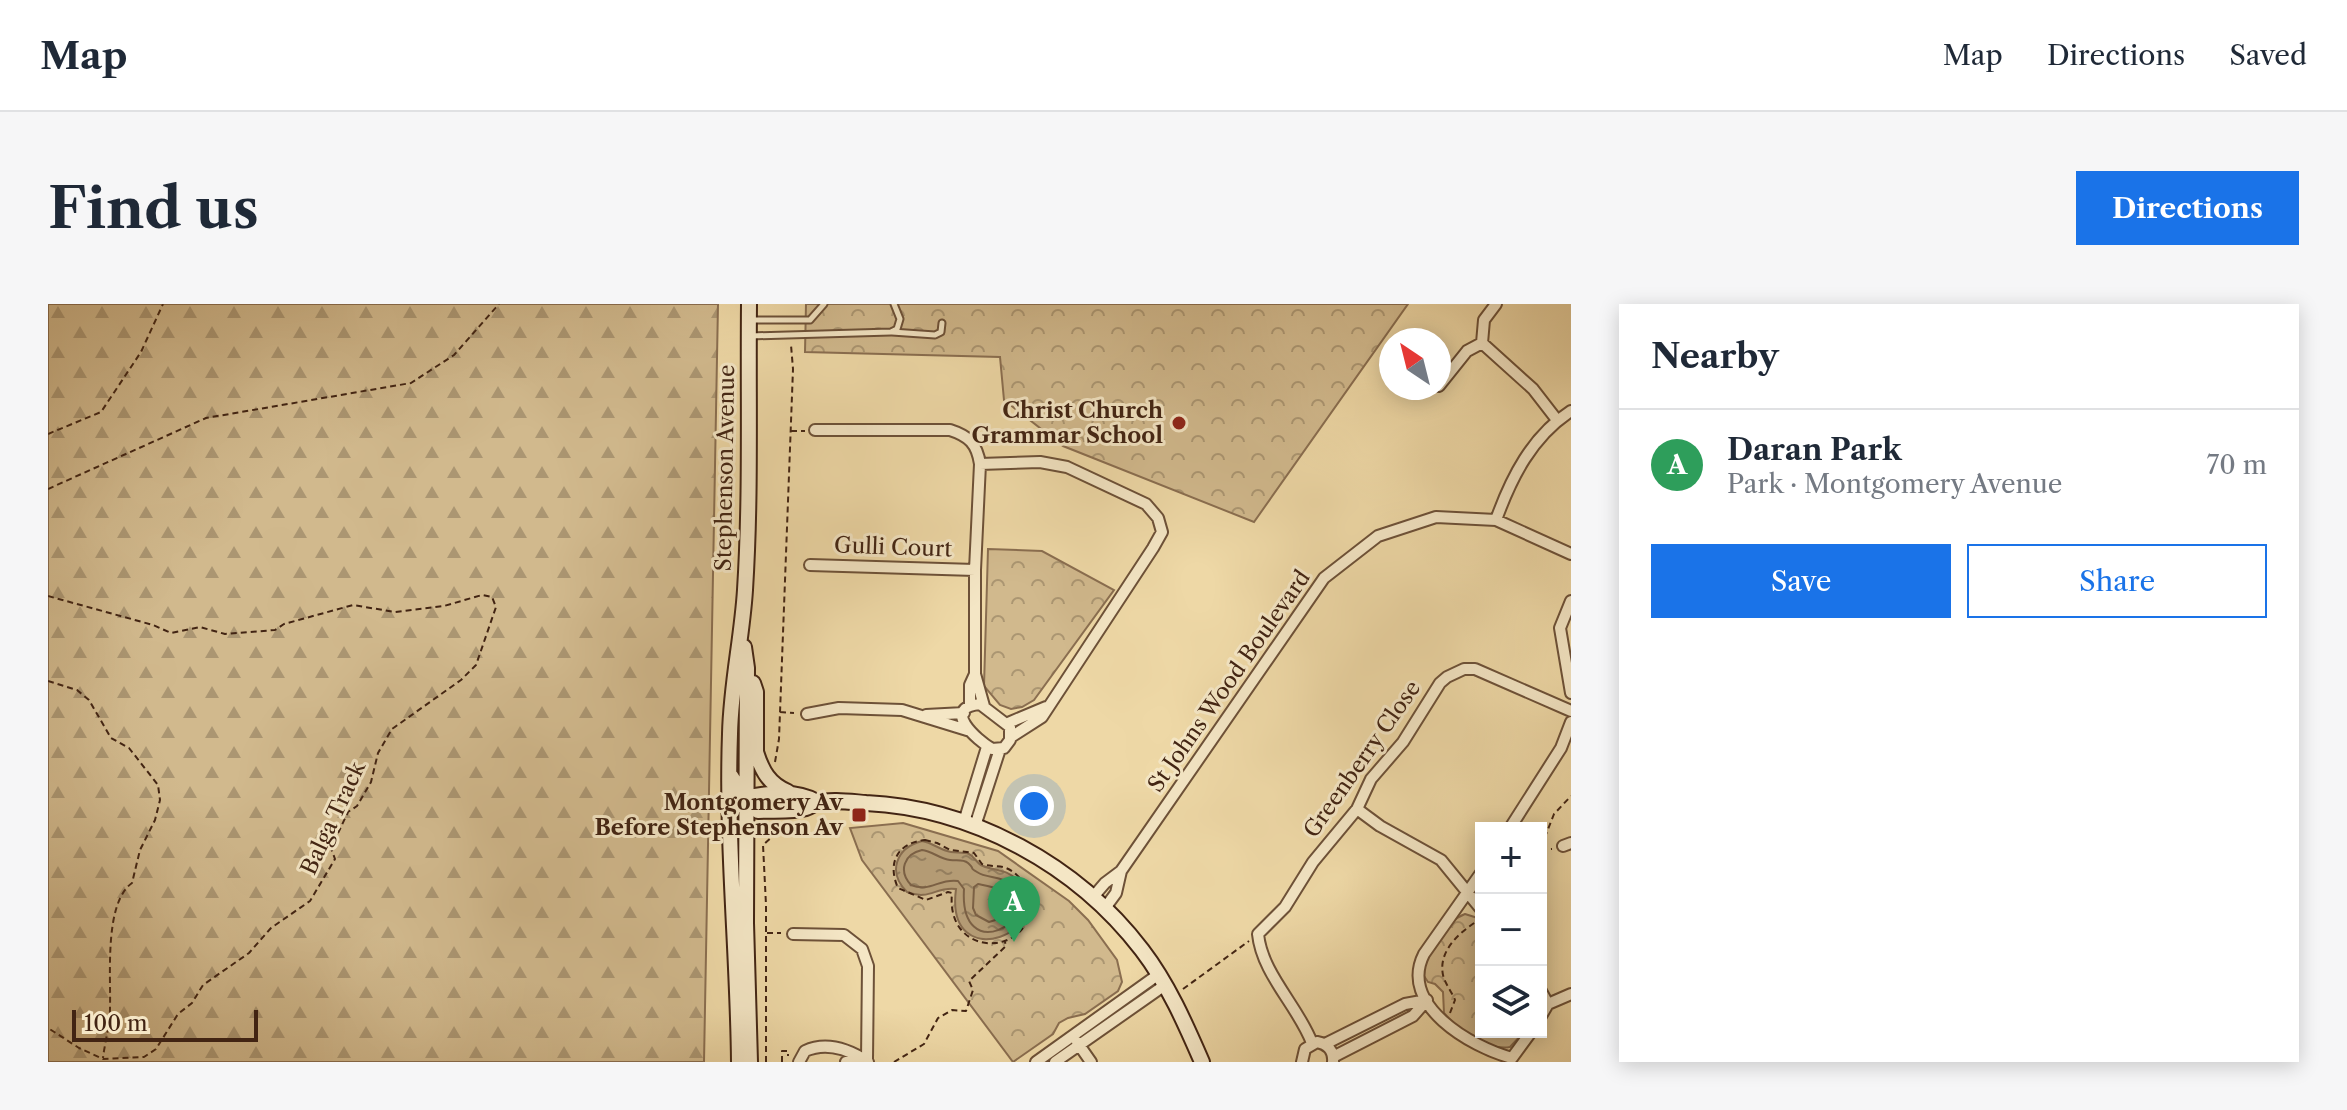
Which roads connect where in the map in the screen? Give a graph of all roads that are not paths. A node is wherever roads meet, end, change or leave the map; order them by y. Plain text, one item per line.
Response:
1 (749, 304) edge
2 (824, 304) edge
3 (894, 304) edge
4 (1496, 304) edge
5 (749, 320) junction
6 (942, 323) dead end
7 (891, 332) junction
8 (748, 336) junction
9 (1482, 343) junction
10 (1451, 371) edge
11 (1571, 411) edge
12 (1557, 420) junction
13 (815, 430) road end
14 (980, 464) junction
15 (1496, 520) junction
16 (1571, 554) edge
17 (810, 565) dead end
18 (975, 570) junction
19 (1571, 601) edge
20 (743, 632) junction
21 (747, 668) junction
22 (975, 674) junction
23 (1571, 693) edge
24 (984, 706) junction
25 (1048, 706) junction
26 (967, 709) junction
27 (1571, 711) edge
28 (807, 714) road end
29 (924, 716) junction
30 (1571, 722) edge
31 (1008, 723) junction
32 (967, 730) junction
33 (1011, 737) junction
34 (987, 747) junction
35 (1000, 749) junction
36 (730, 774) junction
37 (794, 795) junction
38 (745, 798) junction
39 (817, 802) junction
40 (1357, 809) junction
41 (1514, 822) edge
42 (970, 824) junction
43 (1121, 871) junction
44 (1475, 883) edge
45 (1468, 894) junction
46 (1093, 897) junction
47 (731, 903) junction
48 (1475, 906) edge
49 (1105, 908) junction
50 (788, 933) road end
51 (1165, 985) junction
52 (1571, 994) edge
53 (1427, 1000) junction
54 (1548, 1004) edge
55 (1527, 1038) edge
56 (1076, 1041) junction
57 (1312, 1043) junction
58 (1325, 1044) junction
59 (1301, 1059) edge
60 (1333, 1060) edge
61 (1512, 1060) edge
62 (868, 1061) edge
63 (739, 1062) edge
64 (750, 1062) edge
65 (799, 1062) edge
66 (846, 1062) edge
67 (1036, 1062) edge
68 (1055, 1062) edge
69 (1091, 1062) edge
70 (1202, 1062) edge
71 (1290, 1062) edge

1 - 5 main road, Stephenson Avenue
2 - 5 lane
3 - 7 lane
4 - 9 street
5 - 8 main road, Stephenson Avenue
6 - 7 lane
7 - 8 lane
8 - 20 main road, Stephenson Avenue
9 - 10 street
9 - 12 street
11 - 12 street
12 - 15 street
13 - 14 street
14 - 18 street
14 - 25 street
15 - 16 street, St Johns Wood Boulevard
15 - 43 street, St Johns Wood Boulevard
17 - 18 street, Gulli Court
18 - 22 street
19 - 23 street
20 - 21 main road, Stephenson Avenue
20 - 36 main road, Stephenson Avenue
21 - 37 main road
21 - 38 main road, Stephenson Avenue
22 - 24 street
22 - 26 street
24 - 26 street
24 - 31 street
25 - 31 street
25 - 33 street
26 - 29 street
26 - 32 street
27 - 40 street, Greenberry Close
28 - 29 street
29 - 32 street
30 - 41 street
31 - 33 street
32 - 34 street
33 - 35 street
34 - 35 street
34 - 42 street
35 - 42 street
36 - 38 main road
36 - 47 main road, Stephenson Avenue
37 - 38 main road
37 - 39 main road
38 - 39 main road
38 - 47 main road
38 - 64 main road, Stephenson Avenue
39 - 42 main road
40 - 45 street
40 - 57 street, Greenberry Close
42 - 46 main road
43 - 46 street, St Johns Wood Boulevard
43 - 49 street, St Johns Wood Boulevard
44 - 45 street
45 - 48 street
45 - 53 street
46 - 49 main road
47 - 63 main road, Stephenson Avenue
49 - 51 main road
50 - 62 street
51 - 56 street
51 - 70 main road
52 - 54 street
53 - 58 street
53 - 60 street
53 - 61 street
55 - 61 street
56 - 67 street
56 - 68 street
56 - 69 street
57 - 58 street
57 - 59 street
58 - 60 street
59 - 71 street
62 - 65 street
62 - 66 street

